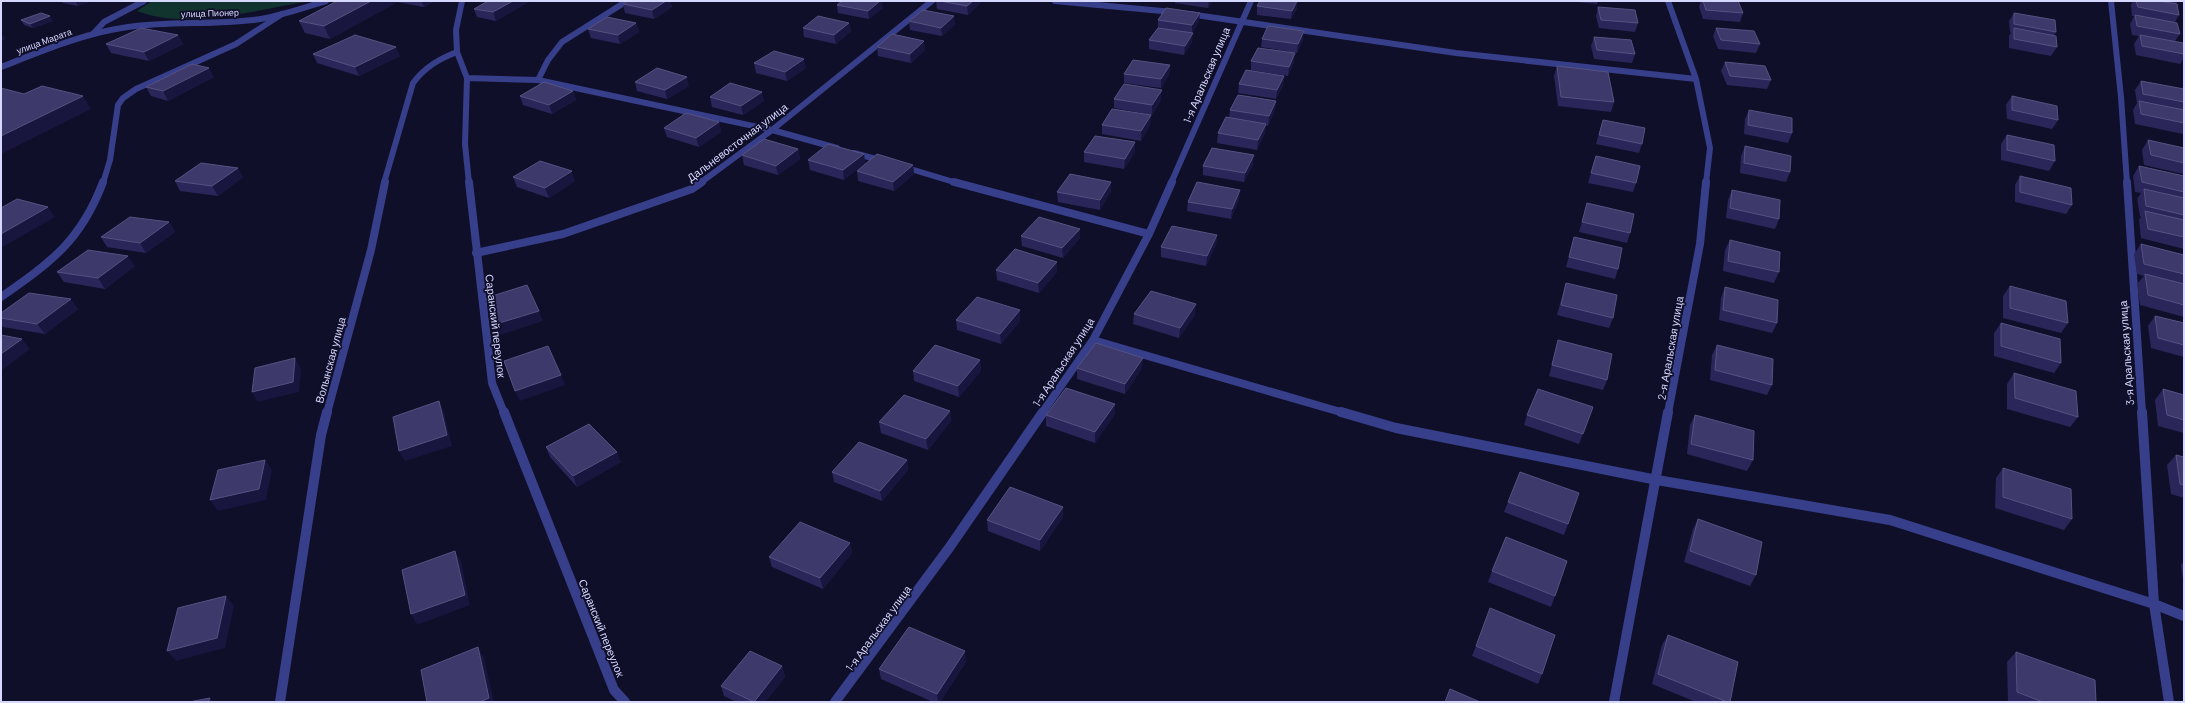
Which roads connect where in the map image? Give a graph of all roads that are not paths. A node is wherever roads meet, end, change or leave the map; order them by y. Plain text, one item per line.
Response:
1 (144, 1) edge
2 (326, 1) edge
3 (462, 1) edge
4 (627, 1) edge
5 (932, 1) edge
6 (1055, 1) edge
7 (1250, 1) edge
8 (1668, 1) edge
9 (2111, 1) edge
10 (282, 14) junction
11 (1240, 21) junction
12 (93, 34) junction
13 (457, 52) junction
14 (1, 67) edge
15 (467, 78) junction
16 (1696, 79) junction
17 (538, 80) junction
18 (772, 130) junction
19 (892, 164) edge
20 (900, 166) edge
21 (1149, 234) junction
22 (476, 253) junction
23 (1, 297) edge
24 (1093, 340) junction
25 (1657, 480) junction
26 (2154, 604) junction
27 (2184, 616) edge
28 (280, 702) edge
29 (625, 702) edge
30 (835, 702) edge
31 (1614, 702) edge
32 (2168, 702) edge

1 - 12 street
2 - 10 street, улица Пионер
3 - 13 street, Саранский переулок
4 - 17 street
5 - 18 street, Дальневосточная улица
6 - 11 street
7 - 11 street, 1-я Аральская улица
8 - 16 street, 2-я Аральская улица
9 - 26 street, 3-я Аральская улица
10 - 12 street, улица Пионер
10 - 23 street
11 - 16 street
11 - 21 street, 1-я Аральская улица
12 - 14 street, улица Марата
13 - 15 street, Саранский переулок
13 - 28 street, Волынская улица
15 - 17 street
15 - 22 street, Саранский переулок
16 - 25 street, 2-я Аральская улица
17 - 18 street
18 - 19 street
18 - 22 street, Дальневосточная улица
20 - 21 street
21 - 24 street, 1-я Аральская улица
22 - 29 street, Саранский переулок
24 - 25 street
24 - 30 street, 1-я Аральская улица
25 - 26 street
25 - 31 street, 2-я Аральская улица
26 - 27 street
26 - 32 street, 3-я Аральская улица

